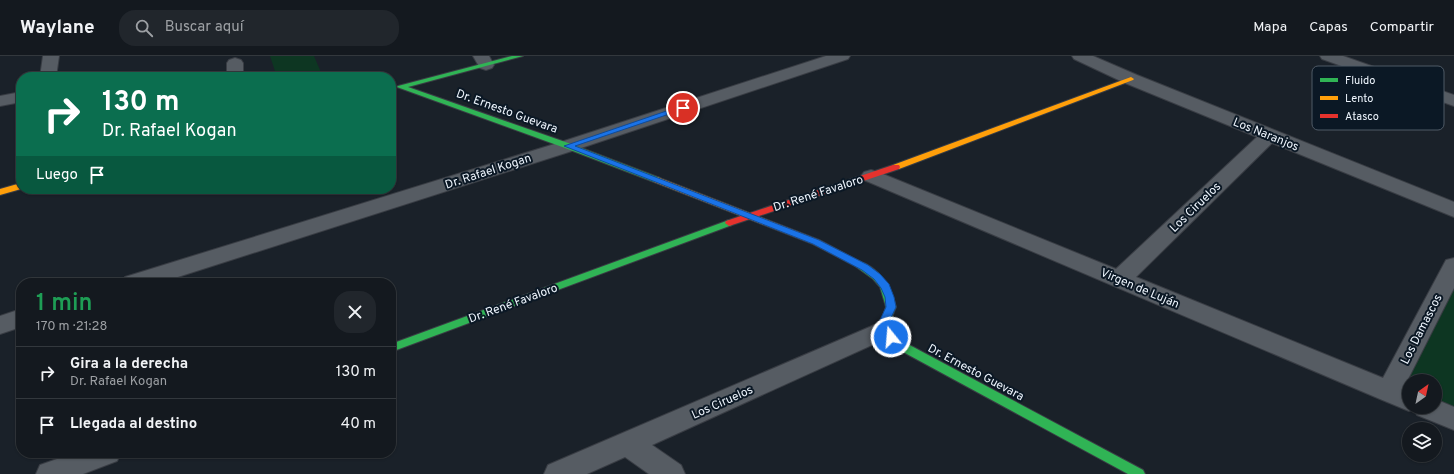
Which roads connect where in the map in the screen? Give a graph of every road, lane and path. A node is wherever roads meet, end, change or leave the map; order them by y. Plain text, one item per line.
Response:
1 (51, 56) edge
2 (520, 56) edge
3 (842, 56) edge
4 (1080, 56) edge
5 (1328, 56) edge
6 (483, 60) edge
7 (1356, 66) edge
8 (49, 72) edge
9 (1132, 79) junction
10 (402, 86) junction
11 (396, 88) edge
12 (1444, 97) edge
13 (16, 98) edge
14 (1454, 101) edge
15 (0, 102) edge
16 (1270, 135) junction
17 (568, 146) junction
18 (872, 176) junction
19 (16, 187) edge
20 (0, 192) edge
21 (1454, 210) edge
22 (749, 216) junction
23 (1454, 266) edge
24 (149, 278) edge
25 (1120, 279) junction
26 (16, 320) edge
27 (0, 325) edge
28 (886, 329) junction
29 (396, 346) edge
30 (1399, 396) edge
31 (1442, 414) edge
32 (1454, 419) edge
33 (627, 443) junction
34 (93, 458) edge
35 (1135, 473) edge
36 (50, 474) edge
37 (558, 474) edge
38 (671, 474) edge

1 - 8 street
2 - 6 street
3 - 17 street, Dr. Rafael Kogan
4 - 9 street, Los Naranjos
5 - 7 street
6 - 10 street
9 - 16 street, Los Naranjos
9 - 18 street, Dr. René Favaloro
10 - 11 street
10 - 17 street, Dr. Ernesto Guevara
12 - 14 street
13 - 15 street
16 - 21 street, Los Naranjos
16 - 25 street, Los Ciruelos
17 - 22 street, Dr. Ernesto Guevara
17 - 24 street, Dr. Rafael Kogan
18 - 22 street, Dr. René Favaloro
18 - 25 street, Virgen de Luján
19 - 20 street
22 - 28 street, Dr. Ernesto Guevara
22 - 29 street, Dr. René Favaloro
23 - 30 street, Los Damascos
25 - 30 street, Virgen de Luján
26 - 27 street
28 - 33 street, Los Ciruelos
28 - 35 street, Dr. Ernesto Guevara
31 - 32 street
33 - 37 street, Los Ciruelos
33 - 38 street
34 - 36 street

